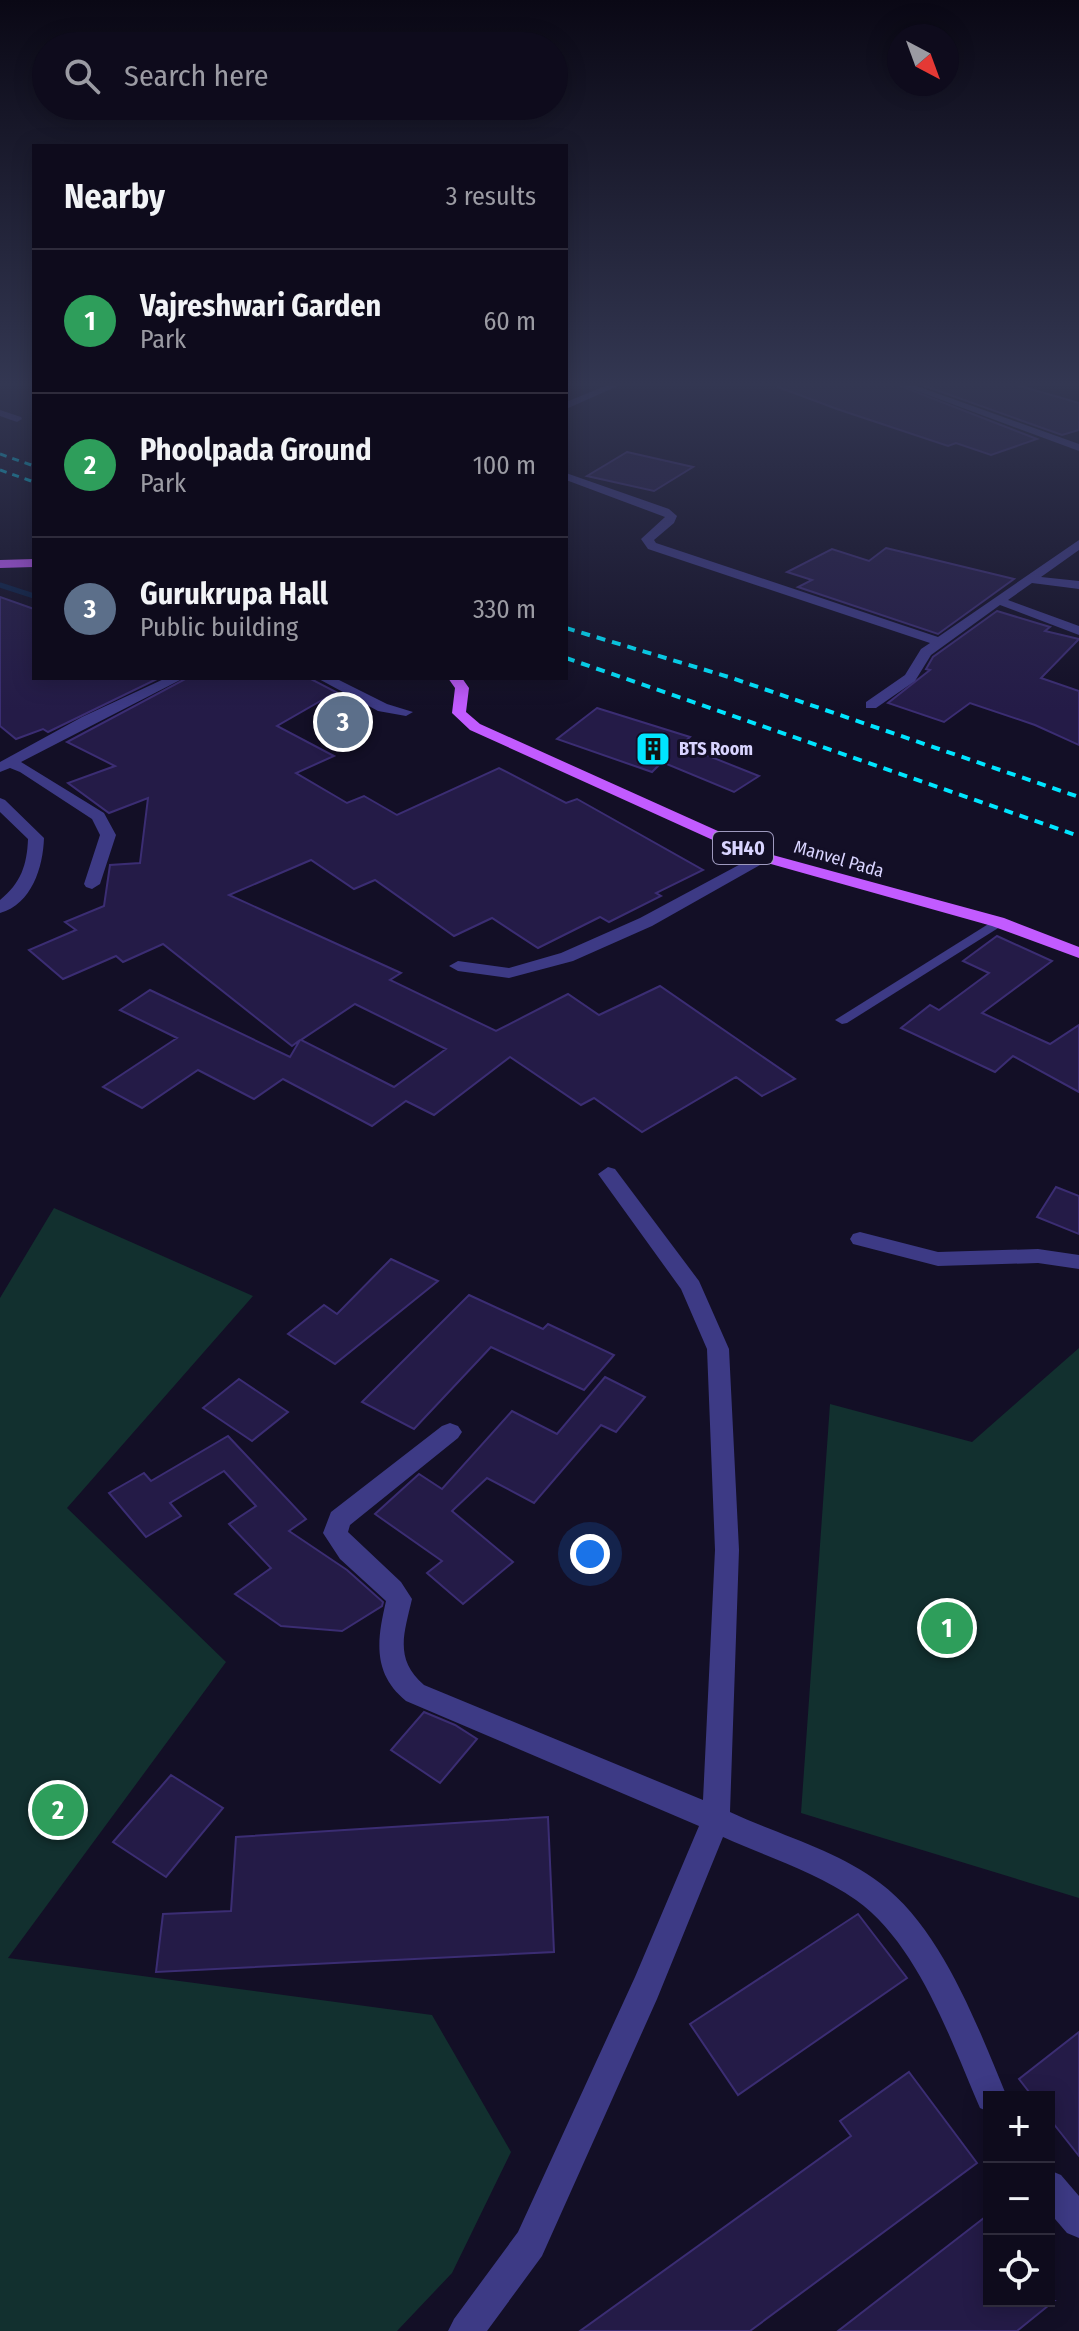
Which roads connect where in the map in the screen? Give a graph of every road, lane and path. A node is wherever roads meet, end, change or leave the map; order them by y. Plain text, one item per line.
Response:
1 (616, 494) edge
2 (1079, 544) edge
3 (32, 563) edge
4 (0, 564) edge
5 (1028, 579) junction
6 (1079, 585) edge
7 (1000, 601) junction
8 (1079, 631) edge
9 (940, 642) junction
10 (173, 680) edge
11 (328, 680) edge
12 (456, 680) edge
13 (871, 705) dead end
14 (406, 712) dead end
15 (4, 765) edge
16 (0, 803) edge
17 (763, 857) junction
18 (92, 884) dead end
19 (0, 908) edge
20 (998, 922) junction
21 (1079, 953) edge
22 (458, 966) dead end
23 (842, 1020) dead end
24 (608, 1174) dead end
25 (860, 1239) dead end
26 (1079, 1262) edge
27 (450, 1432) dead end
28 (716, 1819) junction
29 (988, 2091) edge
30 (1055, 2194) edge
31 (1079, 2221) edge
32 (466, 2331) edge

1 - 9 street
2 - 5 street
3 - 4 main road
5 - 6 street
5 - 7 street
7 - 8 street
7 - 9 street
9 - 13 street
10 - 15 street
11 - 14 street
12 - 17 main road, Manvel Pada / SH40
15 - 18 street
16 - 19 street
17 - 20 main road, Manvel Pada / SH40
17 - 22 street
20 - 21 main road, Manvel Pada / SH40
20 - 23 lane
24 - 28 street
25 - 26 street
27 - 28 street
28 - 29 street
28 - 32 street
30 - 31 street

